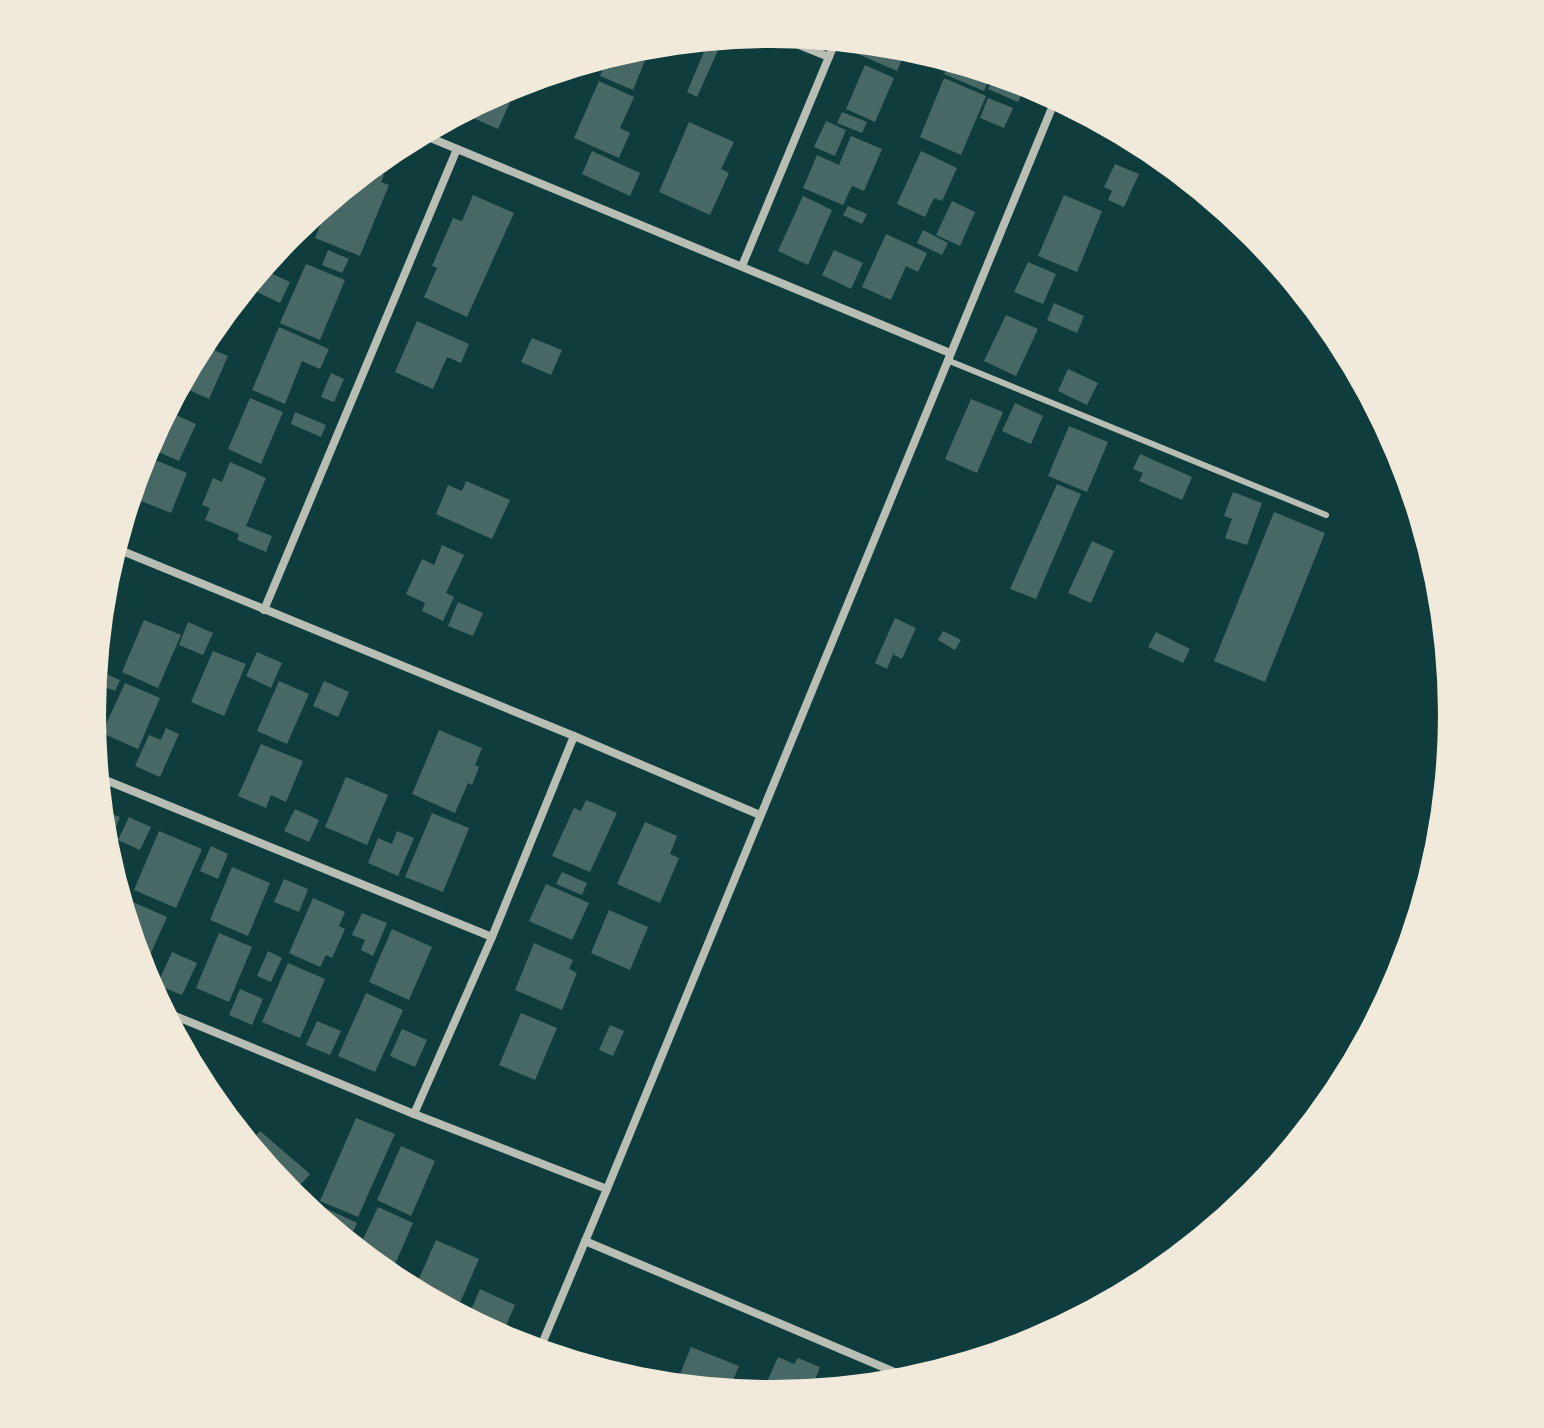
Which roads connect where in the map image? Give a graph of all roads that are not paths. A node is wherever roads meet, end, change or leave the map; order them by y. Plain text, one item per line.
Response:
1 (809, 49) edge
2 (832, 51) edge
3 (829, 57) junction
4 (1051, 110) edge
5 (435, 140) edge
6 (457, 149) junction
7 (742, 266) junction
8 (948, 357) junction
9 (1326, 515) dead end
10 (126, 553) edge
11 (264, 610) junction
12 (574, 736) junction
13 (110, 782) edge
14 (760, 815) junction
15 (492, 937) junction
16 (180, 1018) edge
17 (414, 1114) junction
18 (607, 1189) junction
19 (585, 1241) junction
20 (544, 1339) edge
21 (888, 1369) edge

1 - 3 street
2 - 3 street
3 - 7 street
4 - 8 street
5 - 6 street
6 - 7 street
6 - 11 street
7 - 8 street
8 - 9 lane
8 - 14 street
10 - 11 street
11 - 12 street
12 - 14 street
12 - 15 street
13 - 15 street
14 - 18 street
15 - 17 street
16 - 17 street
17 - 18 street
18 - 19 street
19 - 20 street
19 - 21 street

